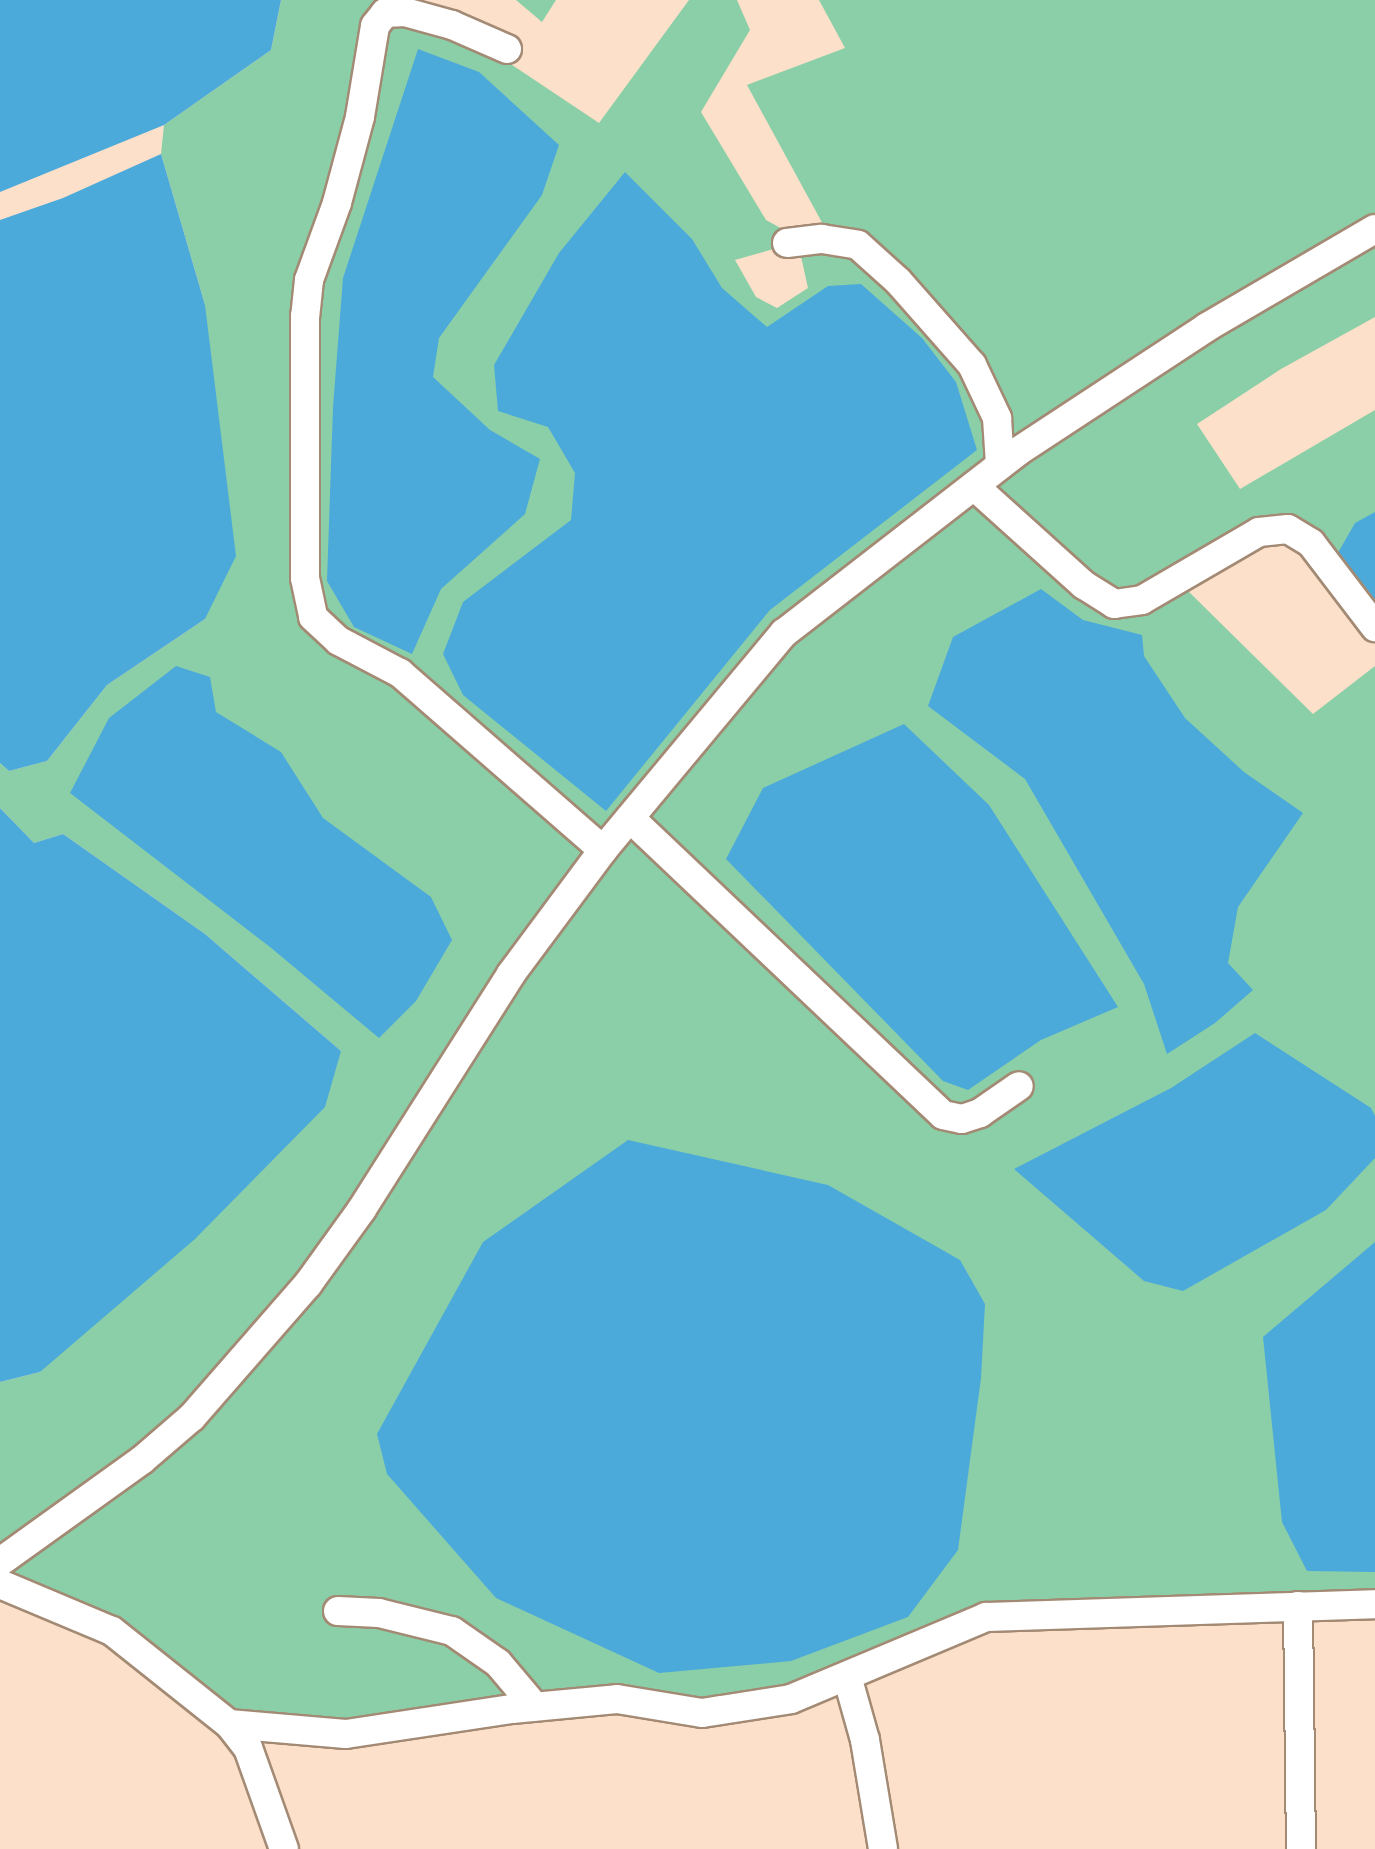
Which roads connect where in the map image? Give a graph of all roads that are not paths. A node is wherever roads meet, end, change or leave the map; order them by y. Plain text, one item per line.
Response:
1 (507, 49) dead end
2 (1375, 230) edge
3 (787, 243) dead end
4 (1000, 465) junction
5 (974, 486) junction
6 (1375, 627) edge
7 (630, 818) junction
8 (603, 850) junction
9 (1019, 1086) dead end
10 (0, 1562) edge
11 (0, 1584) edge
12 (1375, 1604) edge
13 (1298, 1606) junction
14 (338, 1611) dead end
15 (847, 1676) junction
16 (535, 1707) junction
17 (229, 1724) junction
18 (284, 1849) edge
19 (883, 1849) edge
20 (1301, 1849) edge

1 - 8 street
2 - 4 street
3 - 4 street
4 - 5 street
5 - 6 street
5 - 7 street
7 - 8 street
7 - 9 street
8 - 10 street
11 - 17 street
12 - 13 street
13 - 15 street
13 - 20 street
14 - 16 street
15 - 16 street
15 - 19 street
16 - 17 street
17 - 18 street

